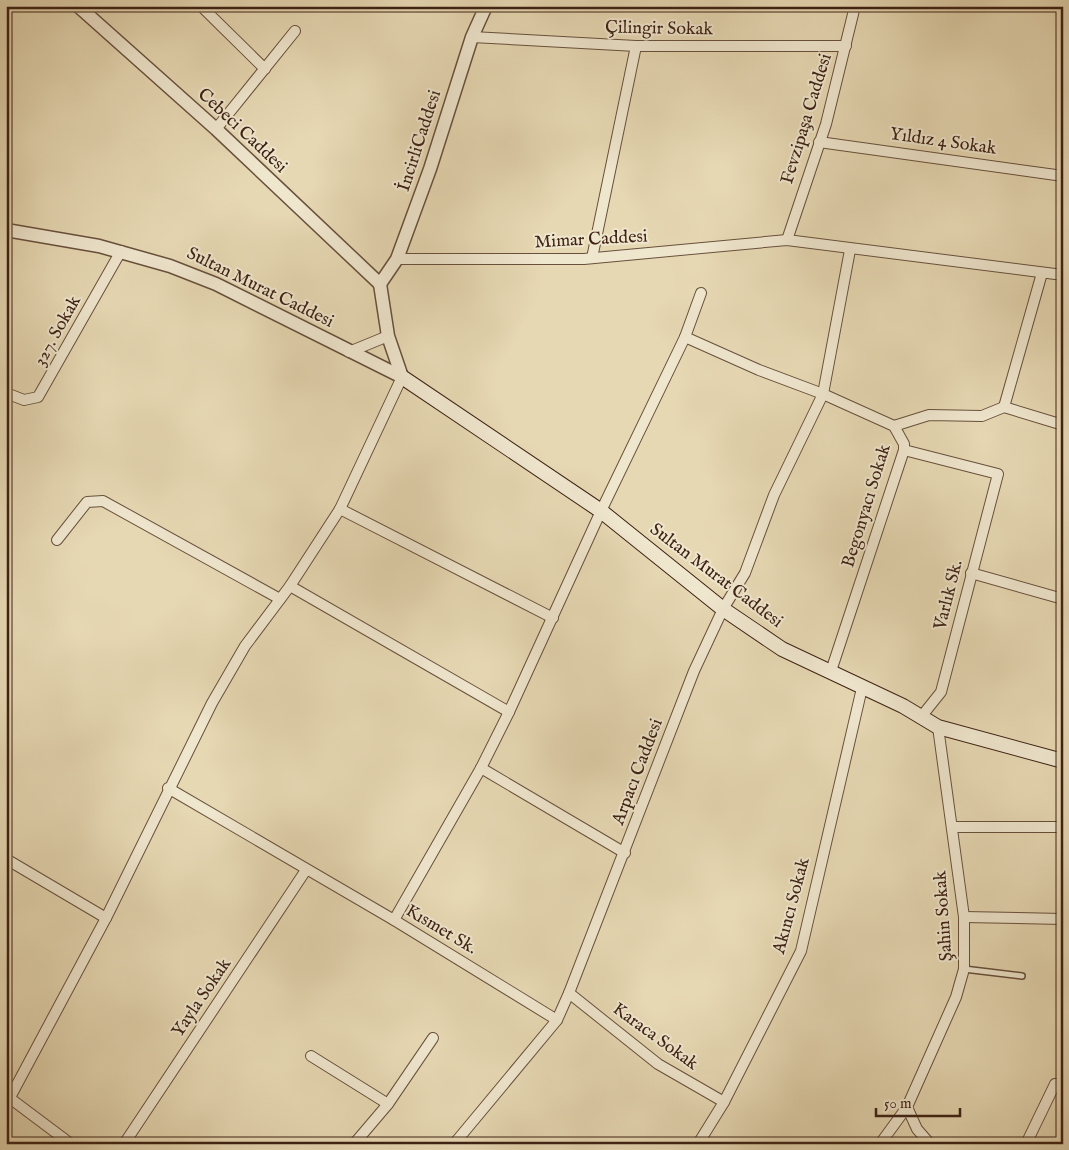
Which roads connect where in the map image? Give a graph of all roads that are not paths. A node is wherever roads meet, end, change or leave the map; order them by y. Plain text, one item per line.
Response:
1 (78, 6) edge
2 (201, 6) edge
3 (486, 6) edge
4 (854, 6) edge
5 (295, 31) dead end
6 (472, 37) junction
7 (636, 46) junction
8 (846, 46) junction
9 (265, 69) junction
10 (216, 129) junction
11 (819, 142) junction
12 (1063, 176) edge
13 (6, 230) edge
14 (787, 240) junction
15 (850, 250) junction
16 (121, 251) junction
17 (592, 258) junction
18 (397, 259) junction
19 (1042, 273) junction
20 (1063, 275) edge
21 (380, 284) junction
22 (701, 293) dead end
23 (388, 336) junction
24 (685, 337) junction
25 (349, 352) junction
26 (402, 377) junction
27 (6, 394) edge
28 (823, 394) junction
29 (1004, 407) junction
30 (1063, 425) edge
31 (894, 426) junction
32 (904, 450) junction
33 (340, 508) junction
34 (601, 511) junction
35 (57, 540) dead end
36 (971, 573) junction
37 (290, 586) junction
38 (280, 599) junction
39 (1063, 599) edge
40 (723, 609) junction
41 (553, 618) junction
42 (831, 671) junction
43 (862, 688) junction
44 (509, 712) junction
45 (921, 717) junction
46 (938, 727) junction
47 (1063, 761) edge
48 (481, 768) junction
49 (168, 788) junction
50 (953, 827) junction
51 (1063, 827) edge
52 (625, 853) junction
53 (6, 859) edge
54 (306, 870) junction
55 (964, 917) junction
56 (106, 918) junction
57 (1063, 919) edge
58 (394, 920) junction
59 (964, 969) junction
60 (1022, 976) dead end
61 (569, 993) junction
62 (557, 1020) junction
63 (433, 1038) dead end
64 (311, 1056) dead end
65 (1059, 1085) edge
66 (9, 1102) edge
67 (724, 1102) junction
68 (388, 1104) junction
69 (907, 1107) junction
70 (71, 1144) edge
71 (124, 1144) edge
72 (354, 1144) edge
73 (454, 1144) edge
74 (698, 1144) edge
75 (880, 1144) edge
76 (930, 1144) edge
77 (1026, 1144) edge

1 - 10 street, Cebeci Caddesi
2 - 9 street
3 - 6 street, İncirliCaddesi
4 - 8 street, Fevzipaşa Caddesi
5 - 9 street
6 - 7 street, Çilingir Sokak
6 - 18 street, İncirliCaddesi
7 - 8 street, Çilingir Sokak
7 - 17 street
8 - 11 street, Fevzipaşa Caddesi
9 - 10 street
10 - 21 street, Cebeci Caddesi
11 - 12 street, Yıldız 4 Sokak
11 - 14 street, Fevzipaşa Caddesi
13 - 16 street, Sultan Murat Caddesi
14 - 15 street, Mimar Caddesi
14 - 17 street, Mimar Caddesi
15 - 19 street
15 - 28 street, Arpacı Caddesi
16 - 25 street, Sultan Murat Caddesi
16 - 27 street, 327. Sokak
17 - 18 street, Mimar Caddesi
18 - 21 street, İncirliCaddesi
19 - 20 street
19 - 29 street
21 - 23 street
22 - 24 street
23 - 25 street
23 - 26 street
24 - 28 street, Begonyacı Sokak
24 - 34 street
25 - 26 street, Sultan Murat Caddesi
26 - 33 street
26 - 34 main road, Sultan Murat Caddesi
28 - 31 street, Begonyacı Sokak
28 - 40 street, Arpacı Caddesi
29 - 30 street
29 - 31 street
31 - 32 street, Begonyacı Sokak
32 - 36 street, Varlık Sk.
32 - 42 street, Begonyacı Sokak
33 - 37 street
33 - 41 street
34 - 40 main road, Sultan Murat Caddesi
34 - 41 street
35 - 38 street
36 - 39 street
36 - 45 street, Varlık Sk.
37 - 38 street
37 - 44 street
38 - 49 street
40 - 42 main road, Sultan Murat Caddesi
40 - 52 street, Arpacı Caddesi
41 - 44 street
42 - 43 main road, Sultan Murat Caddesi
43 - 45 main road, Sultan Murat Caddesi
43 - 67 street, Akıncı Sokak
44 - 48 street
45 - 46 main road, Sultan Murat Caddesi
46 - 47 main road, Sultan Murat Caddesi
46 - 50 street, Şahin Sokak
48 - 52 street
48 - 58 street
49 - 54 street, Kısmet Sk.
49 - 56 street
50 - 51 street
50 - 55 street, Şahin Sokak
52 - 61 street, Arpacı Caddesi
53 - 56 street
54 - 58 street, Kısmet Sk.
54 - 71 street, Yayla Sokak
55 - 57 street
55 - 59 street, Şahin Sokak
56 - 66 street
58 - 62 street, Kısmet Sk.
59 - 60 lane
59 - 69 street, Şahin Sokak
61 - 62 street, Arpacı Caddesi
61 - 67 street, Karaca Sokak
62 - 73 street, Arpacı Caddesi
63 - 68 street
64 - 68 street
65 - 77 street
66 - 70 street
67 - 74 street, Akıncı Sokak
68 - 72 street
69 - 75 street, Şahin Sokak
69 - 76 street

